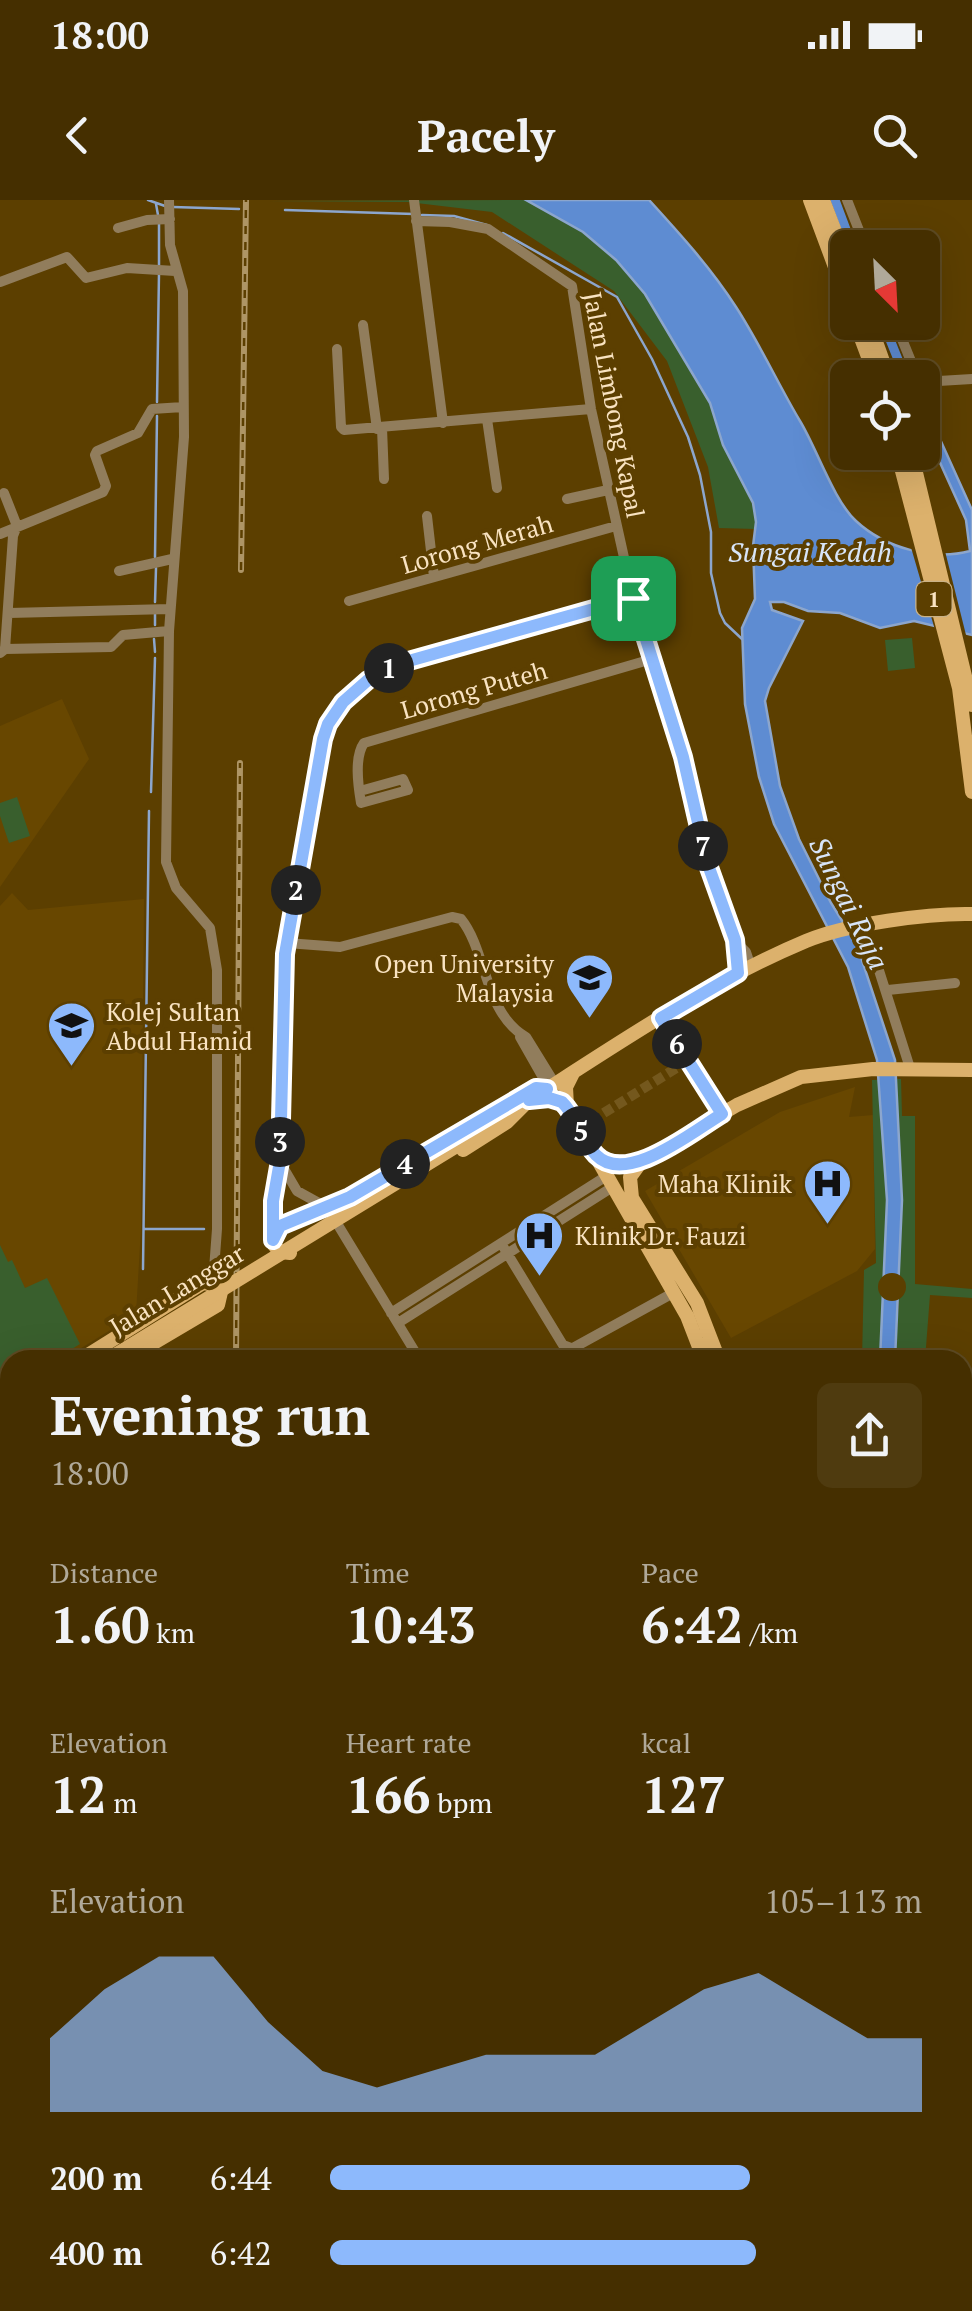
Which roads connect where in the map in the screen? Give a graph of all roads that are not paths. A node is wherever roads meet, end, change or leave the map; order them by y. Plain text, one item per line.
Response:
1 (810, 200) edge
2 (823, 200) edge
3 (847, 200) edge
4 (415, 211) edge
5 (166, 212) edge
6 (118, 228) dead end
7 (835, 230) edge
8 (859, 230) edge
9 (830, 254) edge
10 (165, 270) junction
11 (0, 282) edge
12 (362, 325) dead end
13 (337, 349) dead end
14 (940, 379) edge
15 (972, 379) edge
16 (183, 407) junction
17 (591, 410) junction
18 (487, 419) junction
19 (442, 423) junction
20 (380, 428) junction
21 (903, 470) edge
22 (914, 470) edge
23 (384, 479) dead end
24 (497, 488) dead end
25 (608, 490) junction
26 (4, 493) dead end
27 (566, 499) dead end
28 (427, 516) dead end
29 (922, 523) junction
30 (17, 526) junction
31 (616, 526) junction
32 (0, 534) edge
33 (172, 559) junction
34 (118, 572) dead end
35 (434, 577) junction
36 (633, 598) junction
37 (349, 601) dead end
38 (170, 610) junction
39 (8, 612) junction
40 (169, 630) junction
41 (3, 651) edge
42 (652, 659) junction
43 (964, 680) edge
44 (972, 705) edge
45 (972, 792) edge
46 (360, 796) dead end
47 (968, 912) edge
48 (869, 939) dead end
49 (287, 943) junction
50 (745, 970) junction
51 (956, 983) dead end
52 (888, 990) junction
53 (661, 1018) junction
54 (904, 1068) junction
55 (970, 1068) edge
56 (575, 1071) junction
57 (550, 1087) junction
58 (528, 1102) junction
59 (567, 1106) junction
60 (722, 1114) junction
61 (592, 1152) junction
62 (280, 1161) junction
63 (641, 1161) junction
64 (608, 1182) junction
65 (331, 1207) junction
66 (338, 1225) junction
67 (273, 1240) junction
68 (504, 1248) junction
69 (213, 1283) junction
70 (673, 1293) junction
71 (394, 1318) junction
72 (593, 1340) junction
73 (567, 1348) junction
74 (96, 1350) edge
75 (123, 1350) edge
76 (146, 1350) edge
77 (414, 1350) edge
78 (576, 1350) edge
79 (598, 1350) edge
80 (700, 1350) edge
81 (715, 1350) edge

1 - 9 main road
2 - 7 main road
3 - 8 street
4 - 17 street, Jalan Limbong Kapal
4 - 19 street
5 - 6 street
5 - 10 street
10 - 11 street
10 - 16 street
12 - 20 street
13 - 20 street
14 - 15 street
16 - 30 street
16 - 33 street
17 - 18 street
17 - 25 street, Jalan Limbong Kapal
18 - 19 street
18 - 24 street
19 - 20 street
20 - 23 street
21 - 29 main road, 1
22 - 29 main road, 1
25 - 27 street
25 - 31 street, Jalan Limbong Kapal
26 - 30 street
28 - 35 street
29 - 43 main road, 1
30 - 32 street
30 - 39 street
31 - 35 street, Lorong Merah
31 - 36 street, Jalan Limbong Kapal
33 - 34 street
33 - 38 street
35 - 37 street, Lorong Merah
36 - 42 street, Jalan Limbong Kapal
36 - 49 street
38 - 39 street
38 - 40 street
39 - 41 street
40 - 41 street
40 - 69 street
42 - 46 street, Lorong Puteh
42 - 50 street, Jalan Limbong Kapal
43 - 44 main road, 1
43 - 45 main road, 1
47 - 50 main road, Jalan Langgar
48 - 52 street
49 - 57 street
49 - 62 street
50 - 53 main road, Jalan Langgar
51 - 52 street
52 - 54 street
53 - 56 main road, Jalan Langgar
53 - 60 street
54 - 55 main road
54 - 60 main road
56 - 57 main road, Jalan Langgar
56 - 59 main road
57 - 58 main road, Jalan Langgar
57 - 65 main road
58 - 59 main road
58 - 66 main road
58 - 75 main road, Jalan Langgar, bridge
59 - 61 main road
60 - 63 main road
61 - 63 main road
61 - 64 main road
62 - 65 street
62 - 67 street
63 - 81 main road
64 - 68 street
64 - 70 main road
65 - 67 main road
66 - 67 main road
66 - 71 street
68 - 71 street
68 - 73 street
69 - 74 main road
69 - 76 main road
70 - 72 street
70 - 80 main road
71 - 77 street
72 - 73 street
72 - 79 street
73 - 78 street

